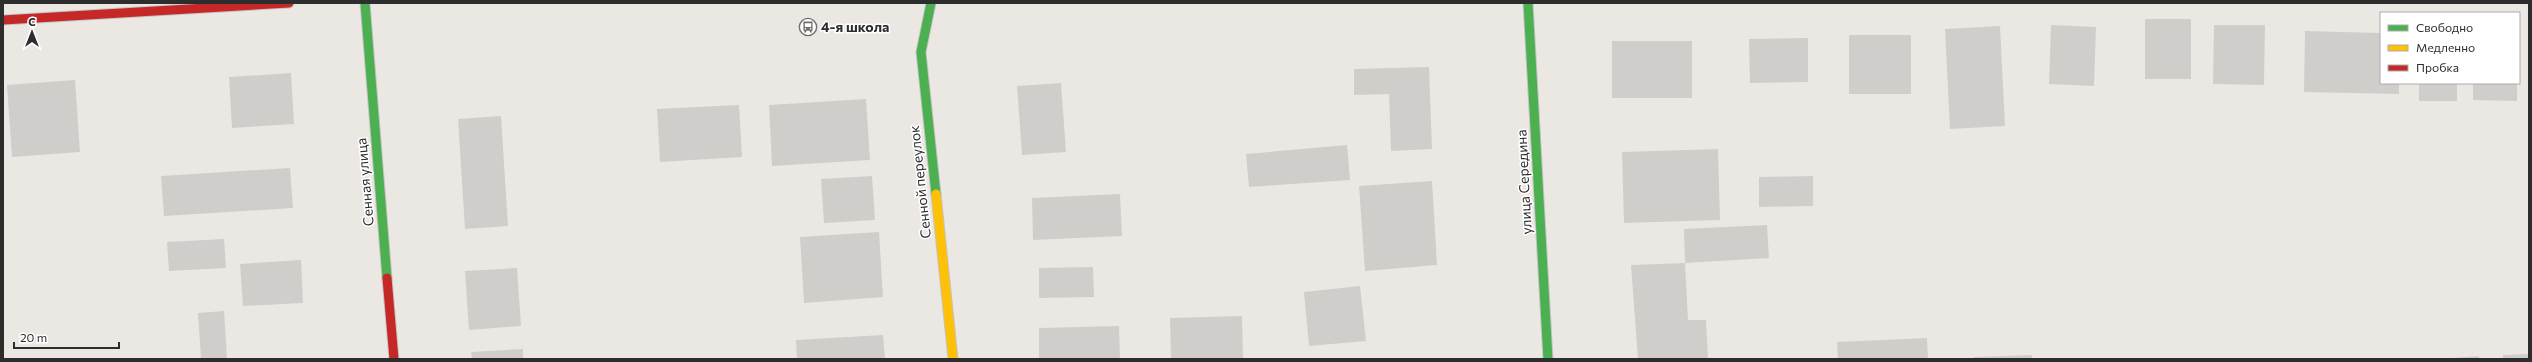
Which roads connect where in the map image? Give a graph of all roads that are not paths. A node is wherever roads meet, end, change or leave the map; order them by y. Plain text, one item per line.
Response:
1 (289, 3) edge
2 (365, 3) edge
3 (931, 3) edge
4 (1528, 3) edge
5 (3, 20) edge
6 (394, 359) edge
7 (953, 359) edge
8 (1548, 359) edge

1 - 5 main road
2 - 6 main road, Сенная улица
3 - 7 main road, Сенной переулок
4 - 8 main road, улица Середина

